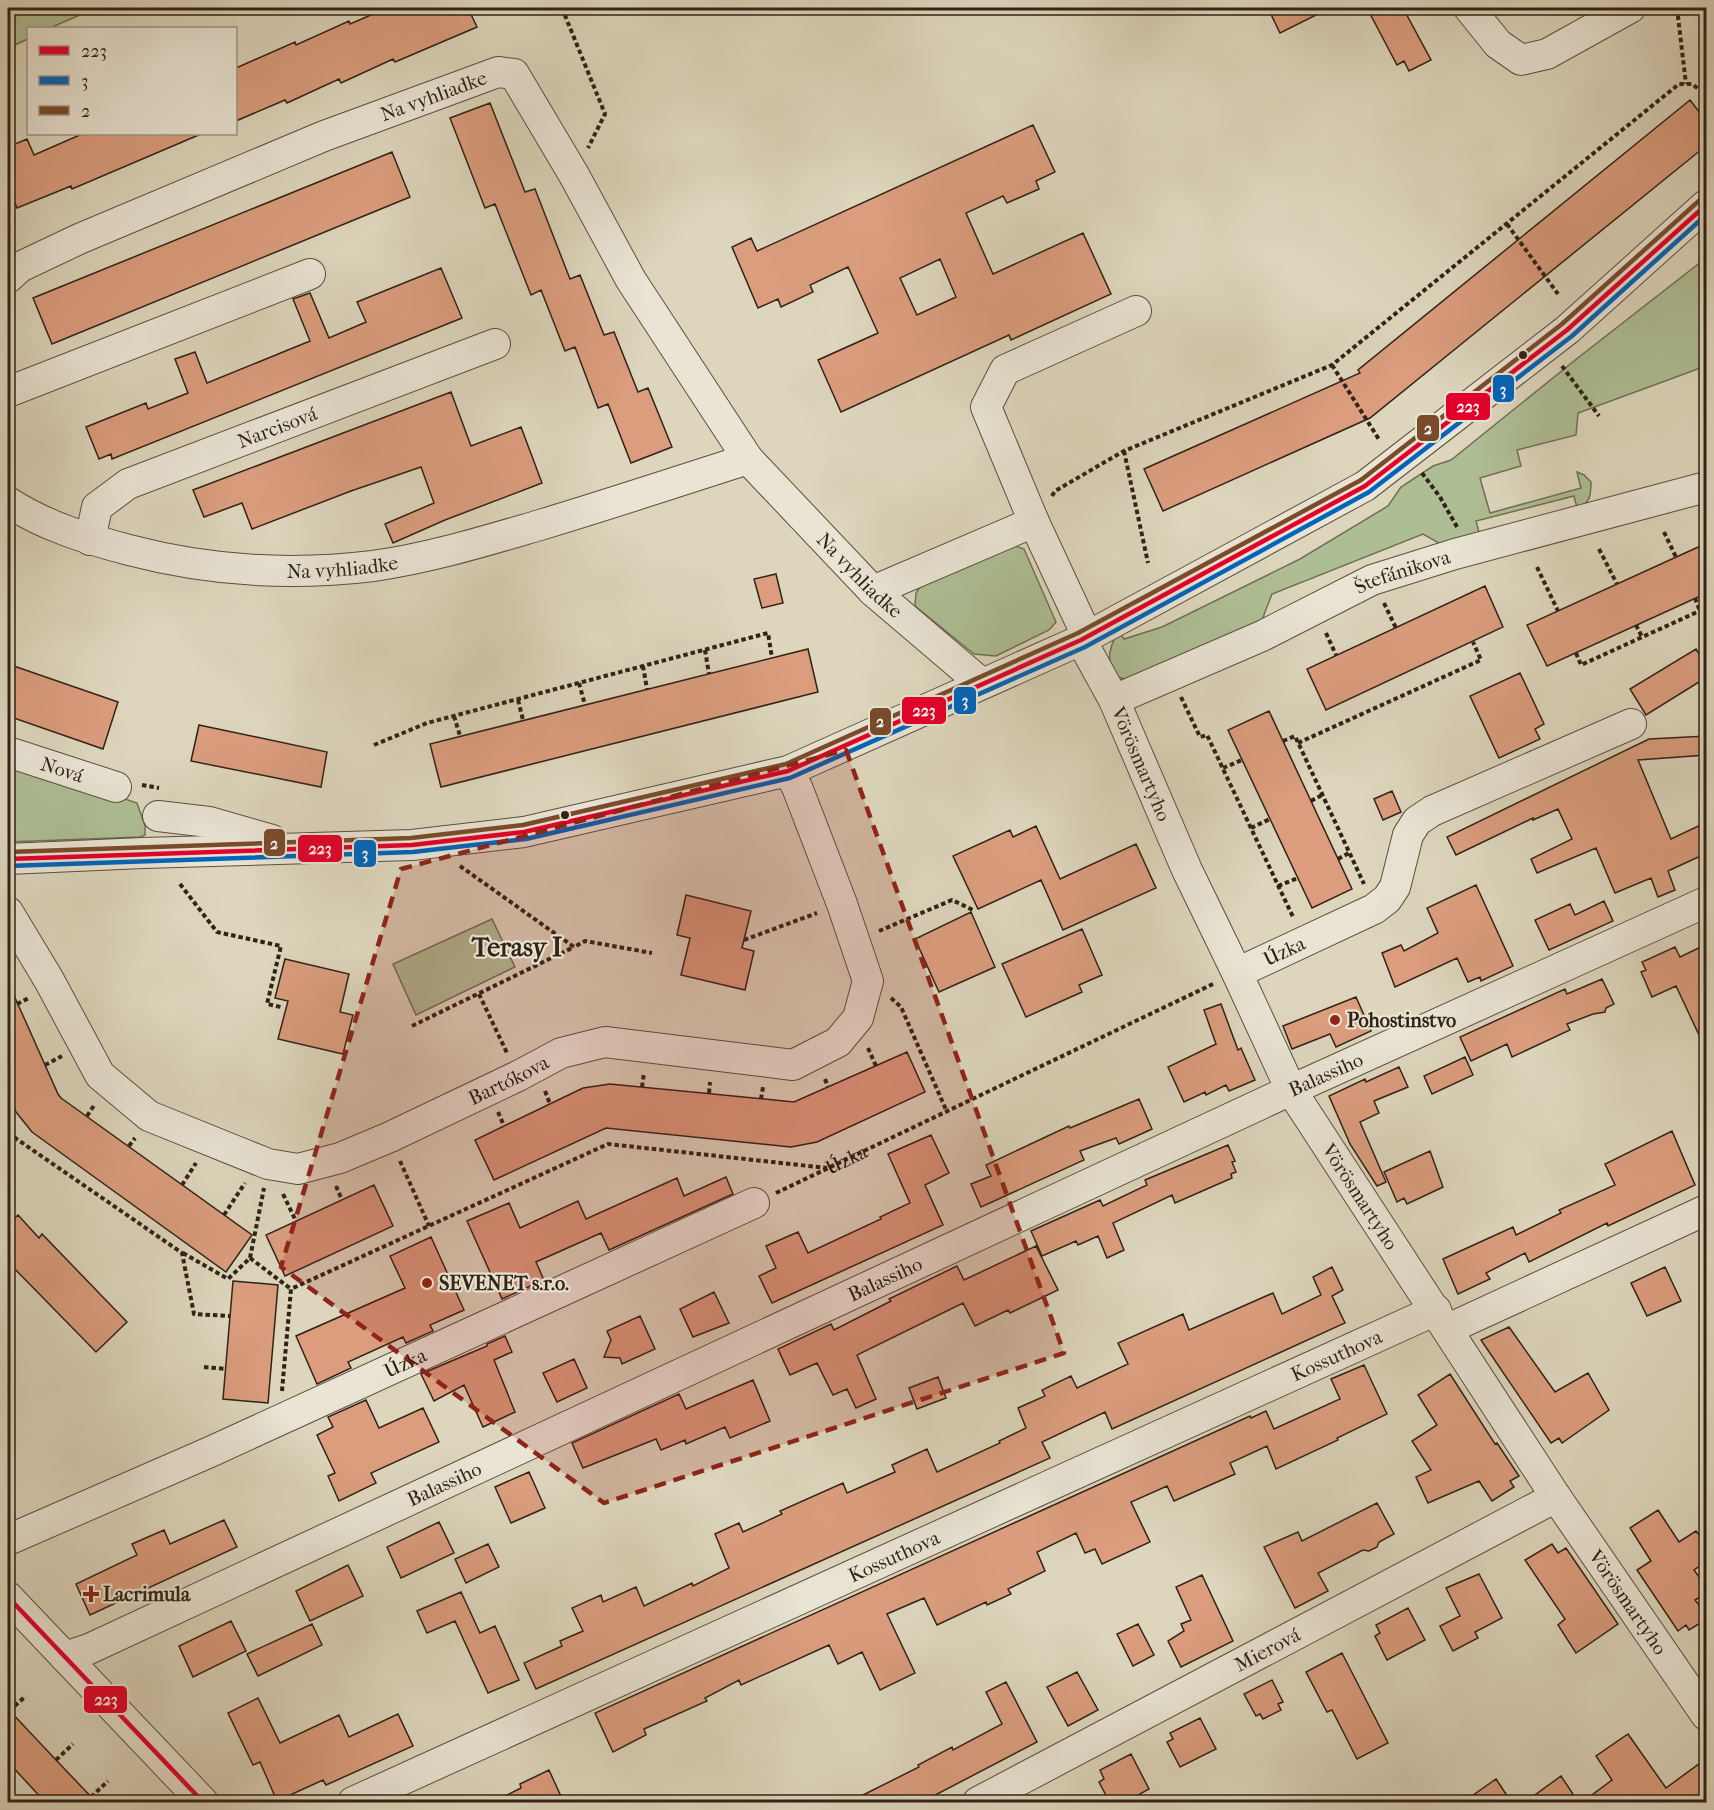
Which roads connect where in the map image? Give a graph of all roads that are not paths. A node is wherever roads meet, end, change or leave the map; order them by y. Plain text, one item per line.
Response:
1 (1469, 8) edge
2 (1630, 8) edge
3 (1707, 205) edge
4 (310, 274) dead end
5 (8, 278) edge
6 (1136, 311) dead end
7 (495, 344) dead end
8 (8, 392) edge
9 (748, 459) junction
10 (1707, 487) edge
11 (8, 502) edge
12 (1034, 522) junction
13 (90, 540) junction
14 (873, 591) junction
15 (1084, 638) junction
16 (981, 683) junction
17 (1114, 700) junction
18 (1631, 724) dead end
19 (8, 752) edge
20 (788, 771) junction
21 (116, 787) dead end
22 (158, 816) dead end
23 (304, 849) junction
24 (8, 860) edge
25 (1707, 902) edge
26 (8, 912) edge
27 (1237, 973) junction
28 (1291, 1090) junction
29 (754, 1203) road end
30 (1707, 1210) edge
31 (1442, 1319) junction
32 (1556, 1497) junction
33 (8, 1540) edge
34 (8, 1597) edge
35 (65, 1657) junction
36 (1707, 1715) edge
37 (203, 1803) edge
38 (353, 1803) edge
39 (978, 1803) edge

1 - 2 street
3 - 15 street
4 - 8 street
5 - 9 street, Na vyhliadke
6 - 12 street, Vörösmartyho
7 - 13 street, Narcisová
9 - 13 street, Na vyhliadke
9 - 14 street, Na vyhliadke
10 - 17 street, Štefánikova
11 - 13 street, Na vyhliadke
12 - 14 street
12 - 15 street, Vörösmartyho
14 - 16 street, Na vyhliadke
15 - 16 street
15 - 17 street, Vörösmartyho
16 - 20 street
17 - 27 street, Vörösmartyho
18 - 27 street, Úzka
19 - 21 street, Nová
20 - 23 street
20 - 26 street, Bartókova
22 - 23 street
23 - 24 street
25 - 28 street, Balassiho
27 - 28 street, Vörösmartyho
28 - 31 street, Vörösmartyho
28 - 35 street, Balassiho
29 - 33 street, Úzka
30 - 31 street, Kossuthova
31 - 32 street, Vörösmartyho
31 - 38 street, Kossuthova
32 - 36 street, Vörösmartyho
32 - 39 street, Mierová
34 - 35 street
35 - 37 street

